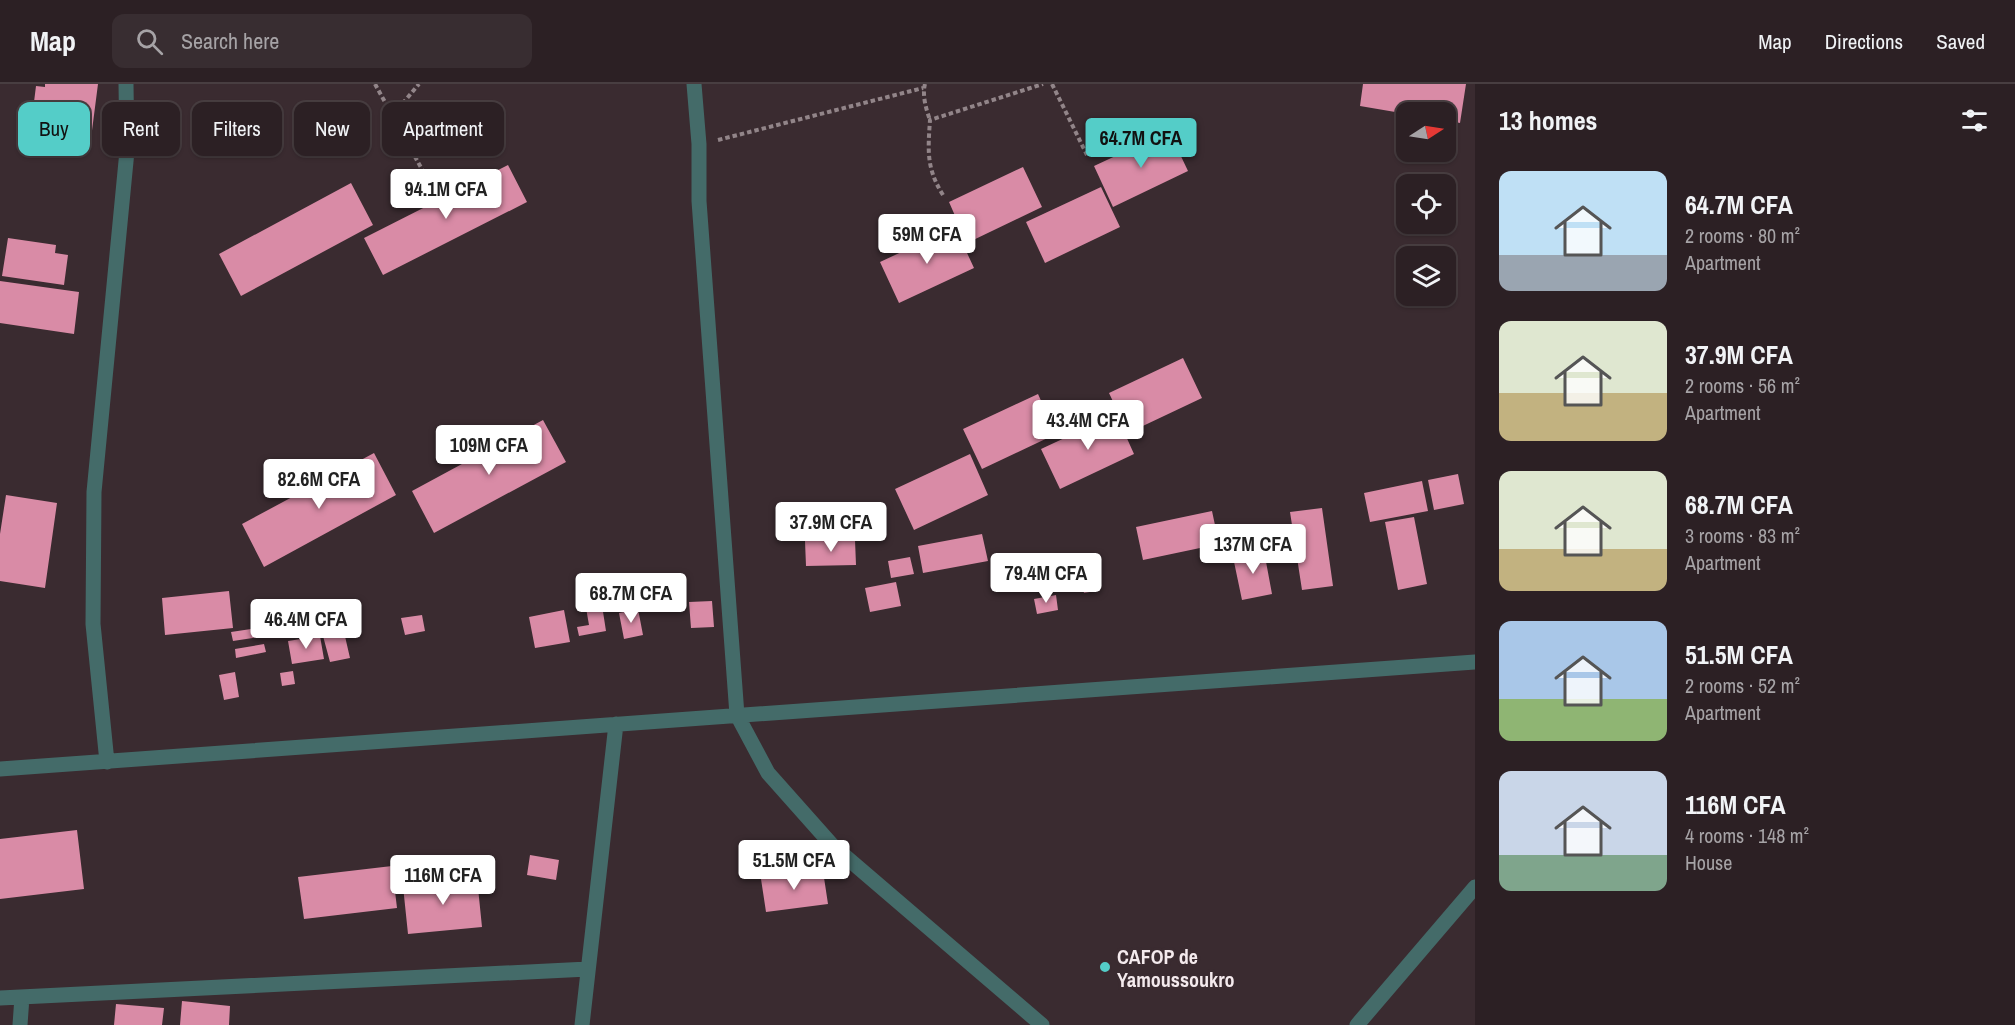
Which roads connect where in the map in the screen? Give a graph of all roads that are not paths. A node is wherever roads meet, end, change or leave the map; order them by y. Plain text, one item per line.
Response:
1 (126, 84) edge
2 (694, 84) edge
3 (1475, 662) edge
4 (737, 716) junction
5 (616, 724) junction
6 (106, 762) junction
7 (0, 769) edge
8 (1475, 887) edge
9 (588, 969) junction
10 (22, 997) junction
11 (0, 998) edge
12 (20, 1025) edge
13 (582, 1025) edge
14 (1042, 1025) edge
15 (1357, 1025) edge

1 - 6 street
2 - 4 street
3 - 4 street
4 - 5 street
4 - 14 street
5 - 6 street
5 - 9 street
6 - 7 street
8 - 15 street
9 - 10 street
9 - 13 street
10 - 11 street
10 - 12 street

